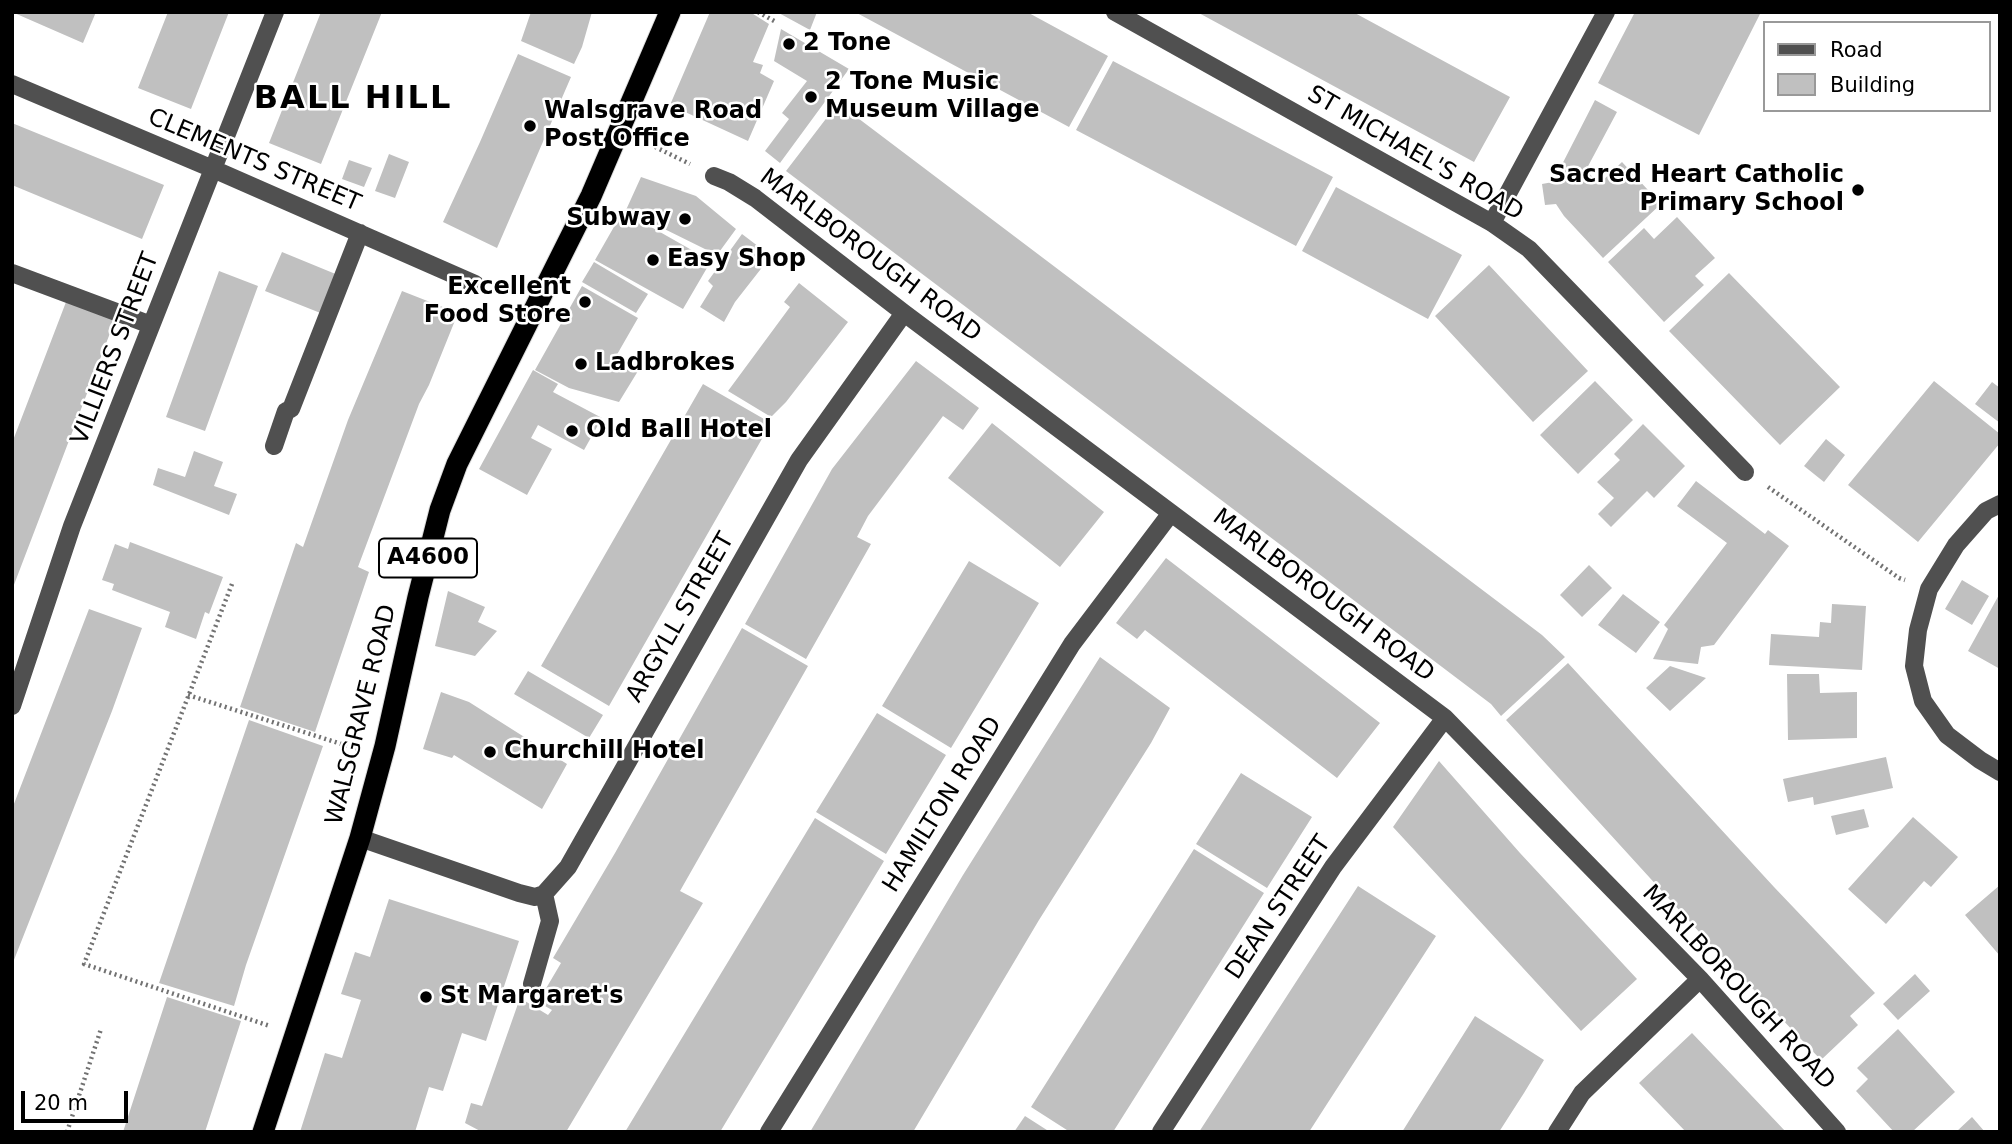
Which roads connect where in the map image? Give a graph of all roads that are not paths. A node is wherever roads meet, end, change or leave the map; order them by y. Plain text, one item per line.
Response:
1 (275, 12) edge
2 (670, 12) edge
3 (1115, 12) edge
4 (1606, 12) edge
5 (12, 84) edge
6 (213, 169) junction
7 (714, 176) road end
8 (1492, 223) junction
9 (360, 233) junction
10 (12, 273) edge
11 (475, 284) dead end
12 (904, 313) junction
13 (151, 326) junction
14 (274, 446) dead end
15 (1745, 472) road end
16 (2000, 504) edge
17 (1171, 513) junction
18 (12, 706) edge
19 (1445, 718) junction
20 (2000, 772) edge
21 (360, 838) junction
22 (544, 894) junction
23 (1700, 979) junction
24 (532, 984) dead end
25 (263, 1132) edge
26 (769, 1132) edge
27 (1161, 1132) edge
28 (1557, 1132) edge
29 (1837, 1132) edge

1 - 6 street, VILLIERS STREET
2 - 21 highway, WALSGRAVE ROAD / A4600
3 - 8 street, ST MICHAEL'S ROAD
4 - 8 street
5 - 6 street, CLEMENTS STREET
6 - 9 street, CLEMENTS STREET
6 - 13 street, VILLIERS STREET
7 - 12 street, MARLBOROUGH ROAD
8 - 15 street, ST MICHAEL'S ROAD
9 - 11 street, CLEMENTS STREET
9 - 14 street
10 - 13 street
12 - 17 street, MARLBOROUGH ROAD
12 - 22 street, ARGYLL STREET
13 - 18 street, VILLIERS STREET
16 - 20 street
17 - 19 street, MARLBOROUGH ROAD
17 - 26 street, HAMILTON ROAD
19 - 23 street, MARLBOROUGH ROAD
19 - 27 street, DEAN STREET
21 - 22 street
21 - 25 highway, WALSGRAVE ROAD / A4600
22 - 24 street
23 - 28 street
23 - 29 street, MARLBOROUGH ROAD

